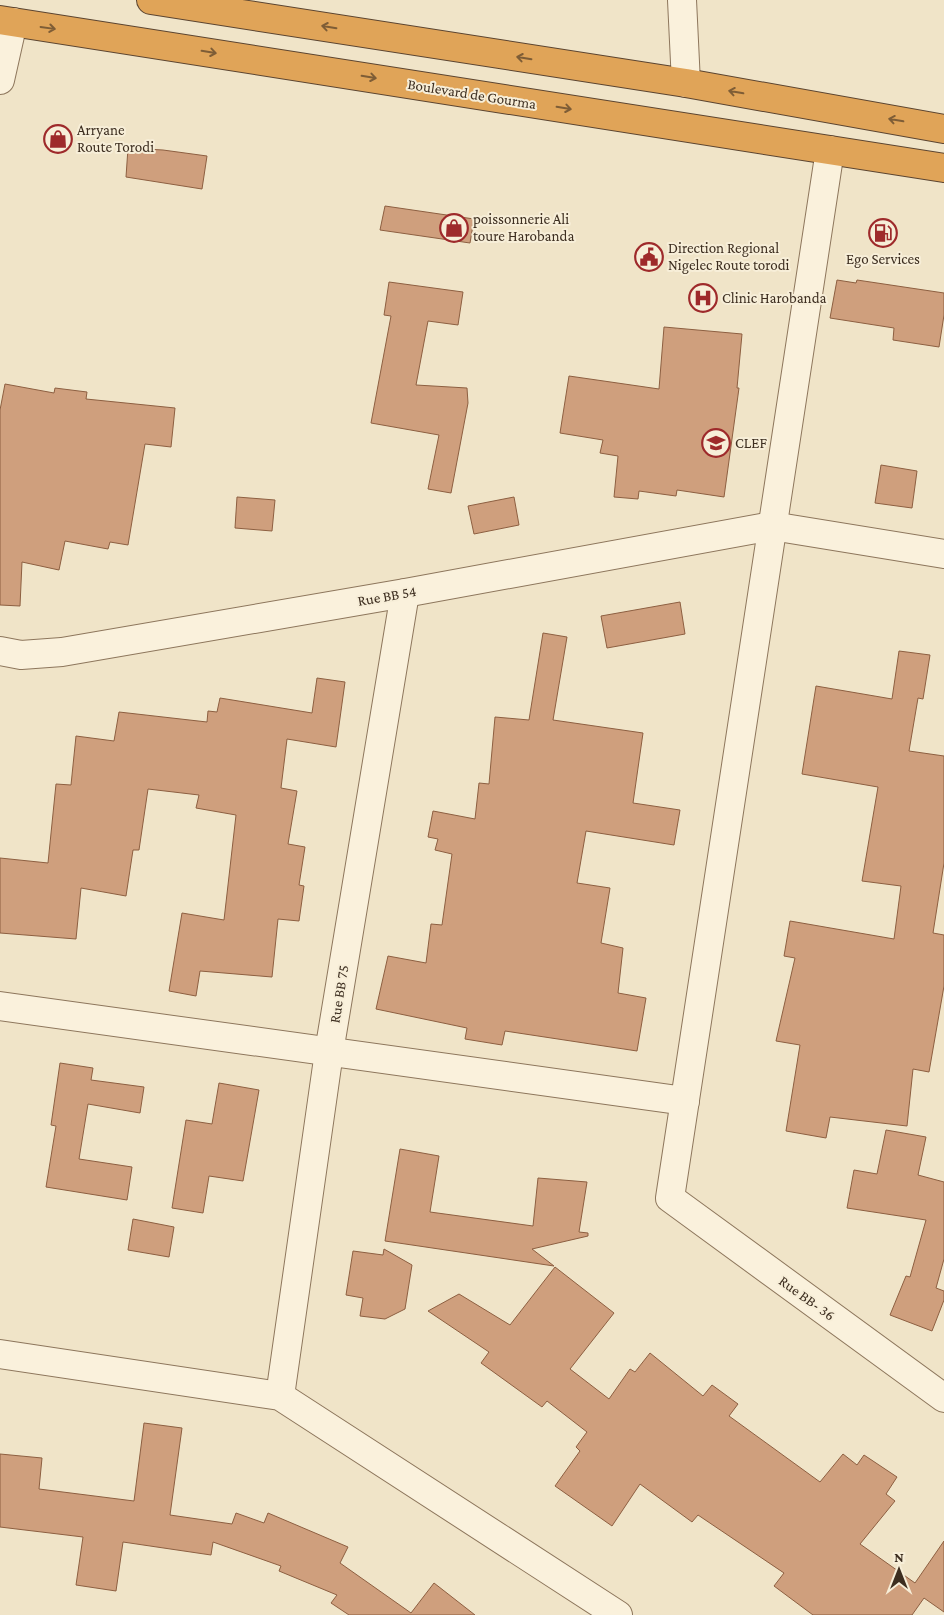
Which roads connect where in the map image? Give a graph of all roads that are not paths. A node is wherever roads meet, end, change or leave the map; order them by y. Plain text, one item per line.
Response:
1 (151, 0) edge
2 (682, 0) edge
3 (7, 21) edge
4 (1, 67) edge
5 (686, 83) junction
6 (944, 129) edge
7 (830, 150) junction
8 (944, 168) edge
9 (772, 526) junction
10 (944, 554) edge
11 (405, 593) junction
12 (0, 651) edge
13 (0, 1006) edge
14 (329, 1052) junction
15 (686, 1101) junction
16 (0, 1354) edge
17 (280, 1396) junction
18 (944, 1398) edge
19 (618, 1615) edge

5 -> 1 highway
2 - 5 street
3 - 4 street
3 -> 7 highway, Boulevard de Gourma
6 -> 5 highway
7 - 8 highway, Boulevard de Gourma
7 - 9 street
9 - 10 street, Rue BB 54
9 - 11 street, Rue BB 54
9 - 15 street
11 - 12 street, Rue BB 54
11 - 14 street, Rue BB 75
13 - 14 street
14 - 15 street
14 - 17 street, Rue BB 75
15 - 18 street, Rue BB- 36
16 - 17 street
17 - 19 street

